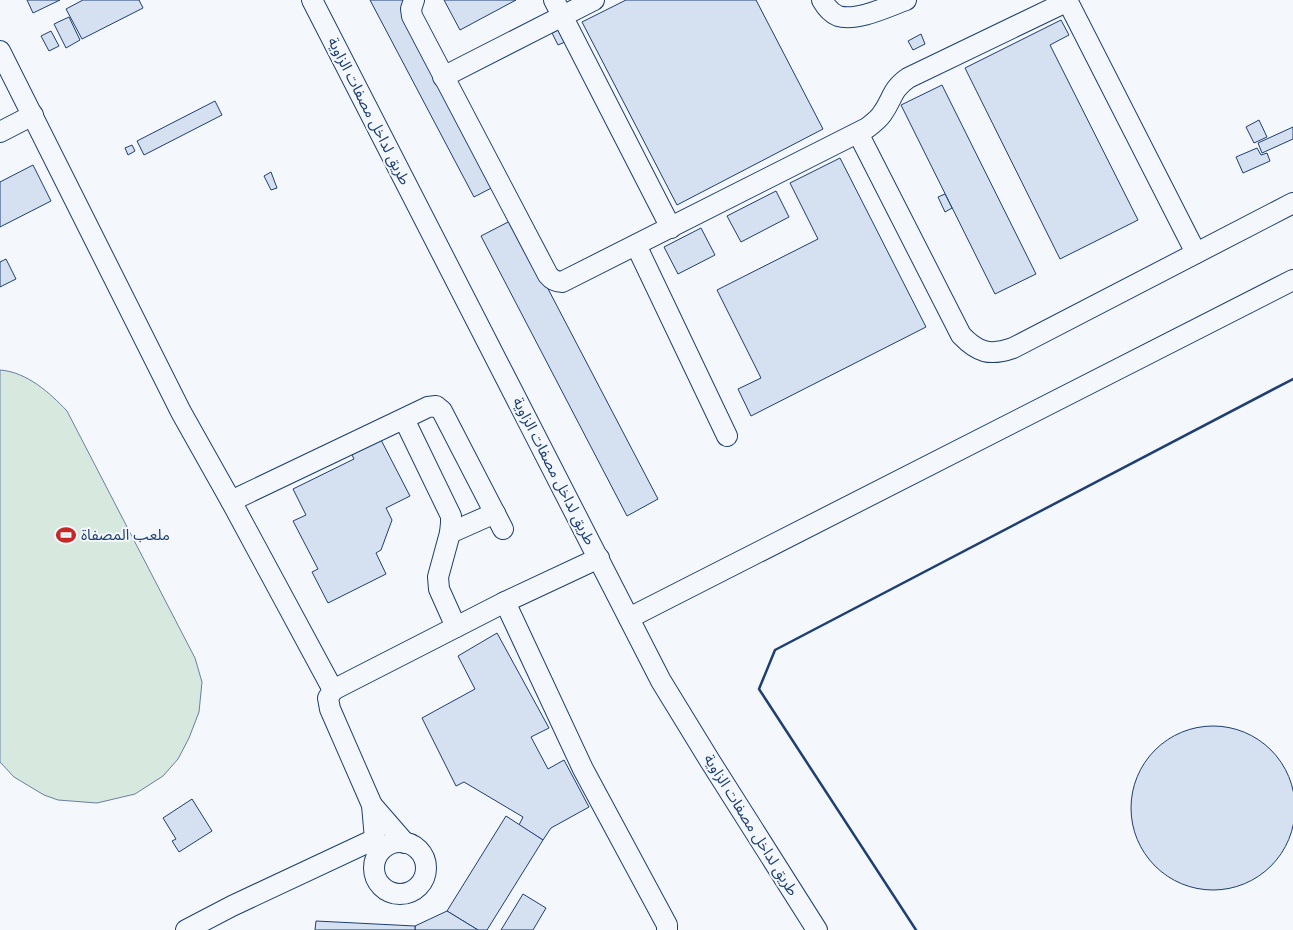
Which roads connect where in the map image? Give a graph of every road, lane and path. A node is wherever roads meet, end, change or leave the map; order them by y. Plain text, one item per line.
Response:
1 (312, 0) edge
2 (414, 0) edge
3 (594, 0) edge
4 (822, 0) edge
5 (906, 0) edge
6 (1068, 0) edge
7 (558, 8) edge
8 (0, 50) edge
9 (443, 77) junction
10 (33, 115) junction
11 (0, 132) edge
12 (858, 133) junction
13 (1293, 203) edge
14 (671, 228) junction
15 (636, 245) junction
16 (1196, 253) junction
17 (1293, 280) edge
18 (404, 419) junction
19 (726, 436) dead end
20 (231, 501) junction
21 (450, 533) junction
22 (599, 558) junction
23 (505, 602) junction
24 (629, 618) junction
25 (456, 627) junction
26 (334, 690) junction
27 (372, 805) junction
28 (375, 838) junction
29 (404, 843) junction
30 (374, 864) junction
31 (232, 906) junction
32 (186, 930) edge
33 (215, 930) edge
34 (667, 930) edge
35 (817, 930) edge

1 - 22 street, طريق لداخل مصفات الزاوية
2 - 9 street
3 - 7 street
4 - 5 street
6 - 12 street
6 - 16 street
7 - 9 street
7 - 14 street
8 - 10 street
9 - 15 street
10 - 11 street
10 - 20 street
12 - 14 street
12 - 16 street
13 - 16 street
14 - 15 street
15 - 19 street
17 - 24 street
18 - 20 street
18 - 21 street
18 - 21 street
20 - 26 street
21 - 25 street
22 - 23 street
22 - 24 street, طريق لداخل مصفات الزاوية
23 - 25 street
23 - 34 street
24 - 35 street, طريق لداخل مصفات الزاوية
25 - 26 street
26 - 27 street
27 - 28 street
27 - 29 street
28 - 30 street
28 - 31 street
29 - 30 street
29 - 30 street
31 - 32 street
31 - 33 street

